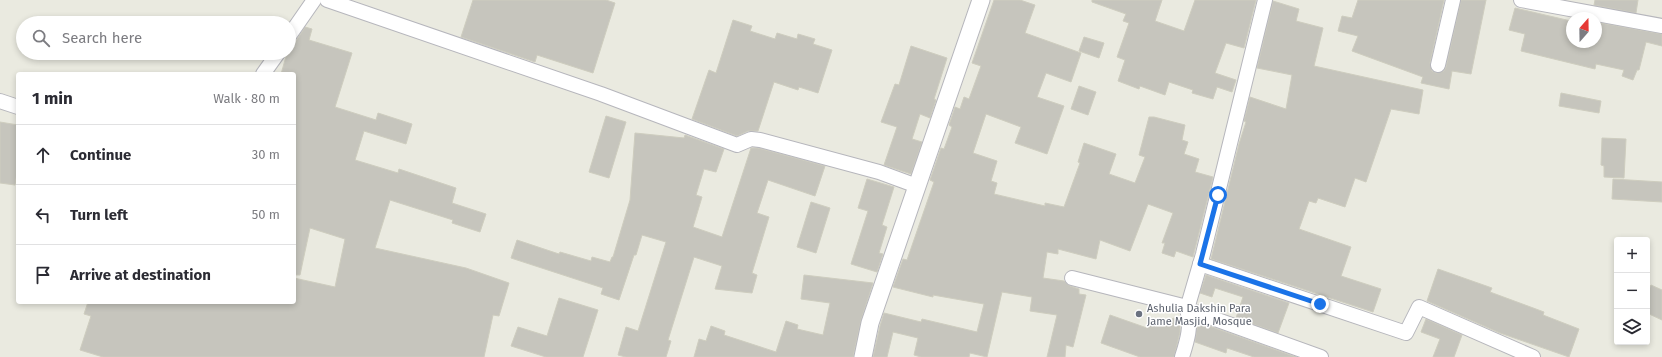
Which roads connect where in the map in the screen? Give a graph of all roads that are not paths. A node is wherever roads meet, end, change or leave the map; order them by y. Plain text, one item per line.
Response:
1 (314, 0) edge
2 (327, 0) edge
3 (981, 0) edge
4 (1265, 0) edge
5 (1453, 0) edge
6 (1521, 0) edge
7 (296, 26) edge
8 (1662, 26) edge
9 (273, 60) edge
10 (1438, 65) dead end
11 (264, 72) edge
12 (0, 100) edge
13 (16, 106) edge
14 (917, 186) junction
15 (1200, 264) junction
16 (1072, 278) dead end
17 (1187, 308) junction
18 (863, 357) edge
19 (1182, 357) edge
20 (1321, 357) edge
21 (1533, 357) edge

1 - 7 street
2 - 14 street
3 - 14 street
4 - 15 street
5 - 10 street
6 - 8 street
9 - 11 street
12 - 13 street
14 - 18 street
15 - 17 street
15 - 21 street
16 - 17 street
17 - 19 street
17 - 20 street

